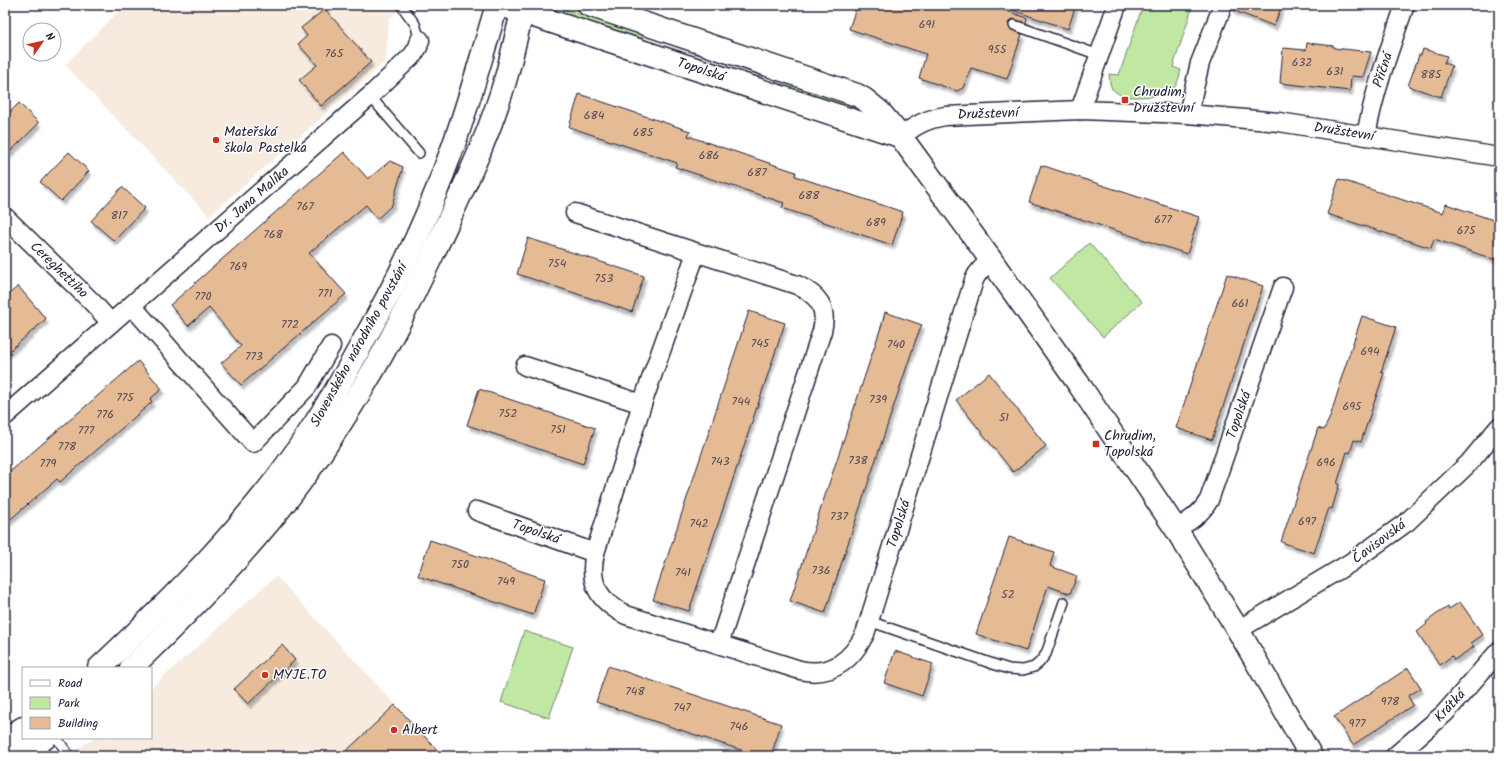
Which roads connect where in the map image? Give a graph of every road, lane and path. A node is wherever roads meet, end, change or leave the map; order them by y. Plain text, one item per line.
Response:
1 (401, 5) edge
2 (497, 5) edge
3 (501, 5) edge
4 (589, 5) edge
5 (1117, 5) edge
6 (1223, 5) edge
7 (1405, 5) edge
8 (523, 8) edge
9 (1014, 25) dead end
10 (420, 40) joint
11 (1099, 55) junction
12 (370, 96) junction
13 (1080, 110) junction
14 (1188, 114) junction
15 (901, 136) junction
16 (1366, 136) junction
17 (419, 153) dead end
18 (1499, 157) edge
19 (575, 213) dead end
20 (5, 217) edge
21 (696, 253) junction
22 (991, 260) junction
23 (1283, 287) dead end
24 (132, 306) junction
25 (111, 323) junction
26 (331, 346) dead end
27 (525, 366) dead end
28 (642, 404) junction
29 (5, 416) edge
30 (1499, 427) edge
31 (477, 512) dead end
32 (1176, 529) junction
33 (595, 553) junction
34 (1064, 602) dead end
35 (869, 621) junction
36 (1238, 630) junction
37 (719, 644) junction
38 (1499, 651) edge
39 (100, 667) edge
40 (132, 667) edge
41 (22, 729) edge
42 (44, 739) edge
43 (58, 739) edge
44 (5, 740) edge
45 (19, 756) edge
46 (70, 756) edge
47 (1312, 756) edge
48 (1396, 756) edge

1 - 10 lane
2 - 39 main road, Slovenského národního povstání
3 - 8 main road, Topolská
4 - 15 main road, Topolská
5 - 11 street
6 - 14 street
7 - 16 street, Příčná
8 - 15 main road, Topolská
8 - 40 main road, Slovenského národního povstání
9 - 11 lane
10 - 12 street, Dr. Jana Malíka
11 - 13 street
12 - 17 lane
12 - 24 street, Dr. Jana Malíka
13 - 14 street, Družstevní
13 - 15 street, Družstevní
14 - 16 street, Družstevní
15 - 22 main road, Topolská
16 - 18 street, Družstevní
19 - 21 street
20 - 25 street, Cereghettiho
21 - 28 street, Topolská
21 - 37 street
22 - 32 main road, Topolská
22 - 35 street, Topolská
23 - 32 street, Topolská
24 - 25 street, Dr. Jana Malíka
24 - 26 street
25 - 29 street, Dr. Jana Malíka
27 - 28 street
28 - 33 street, Topolská
30 - 36 street, Čavisovská
31 - 33 street, Topolská
32 - 36 main road, Topolská
33 - 37 street, Topolská
34 - 35 lane
35 - 37 street, Topolská
36 - 47 main road, Topolská
38 - 48 street, Krátká
41 - 44 main road
42 - 45 main road
43 - 46 lane

